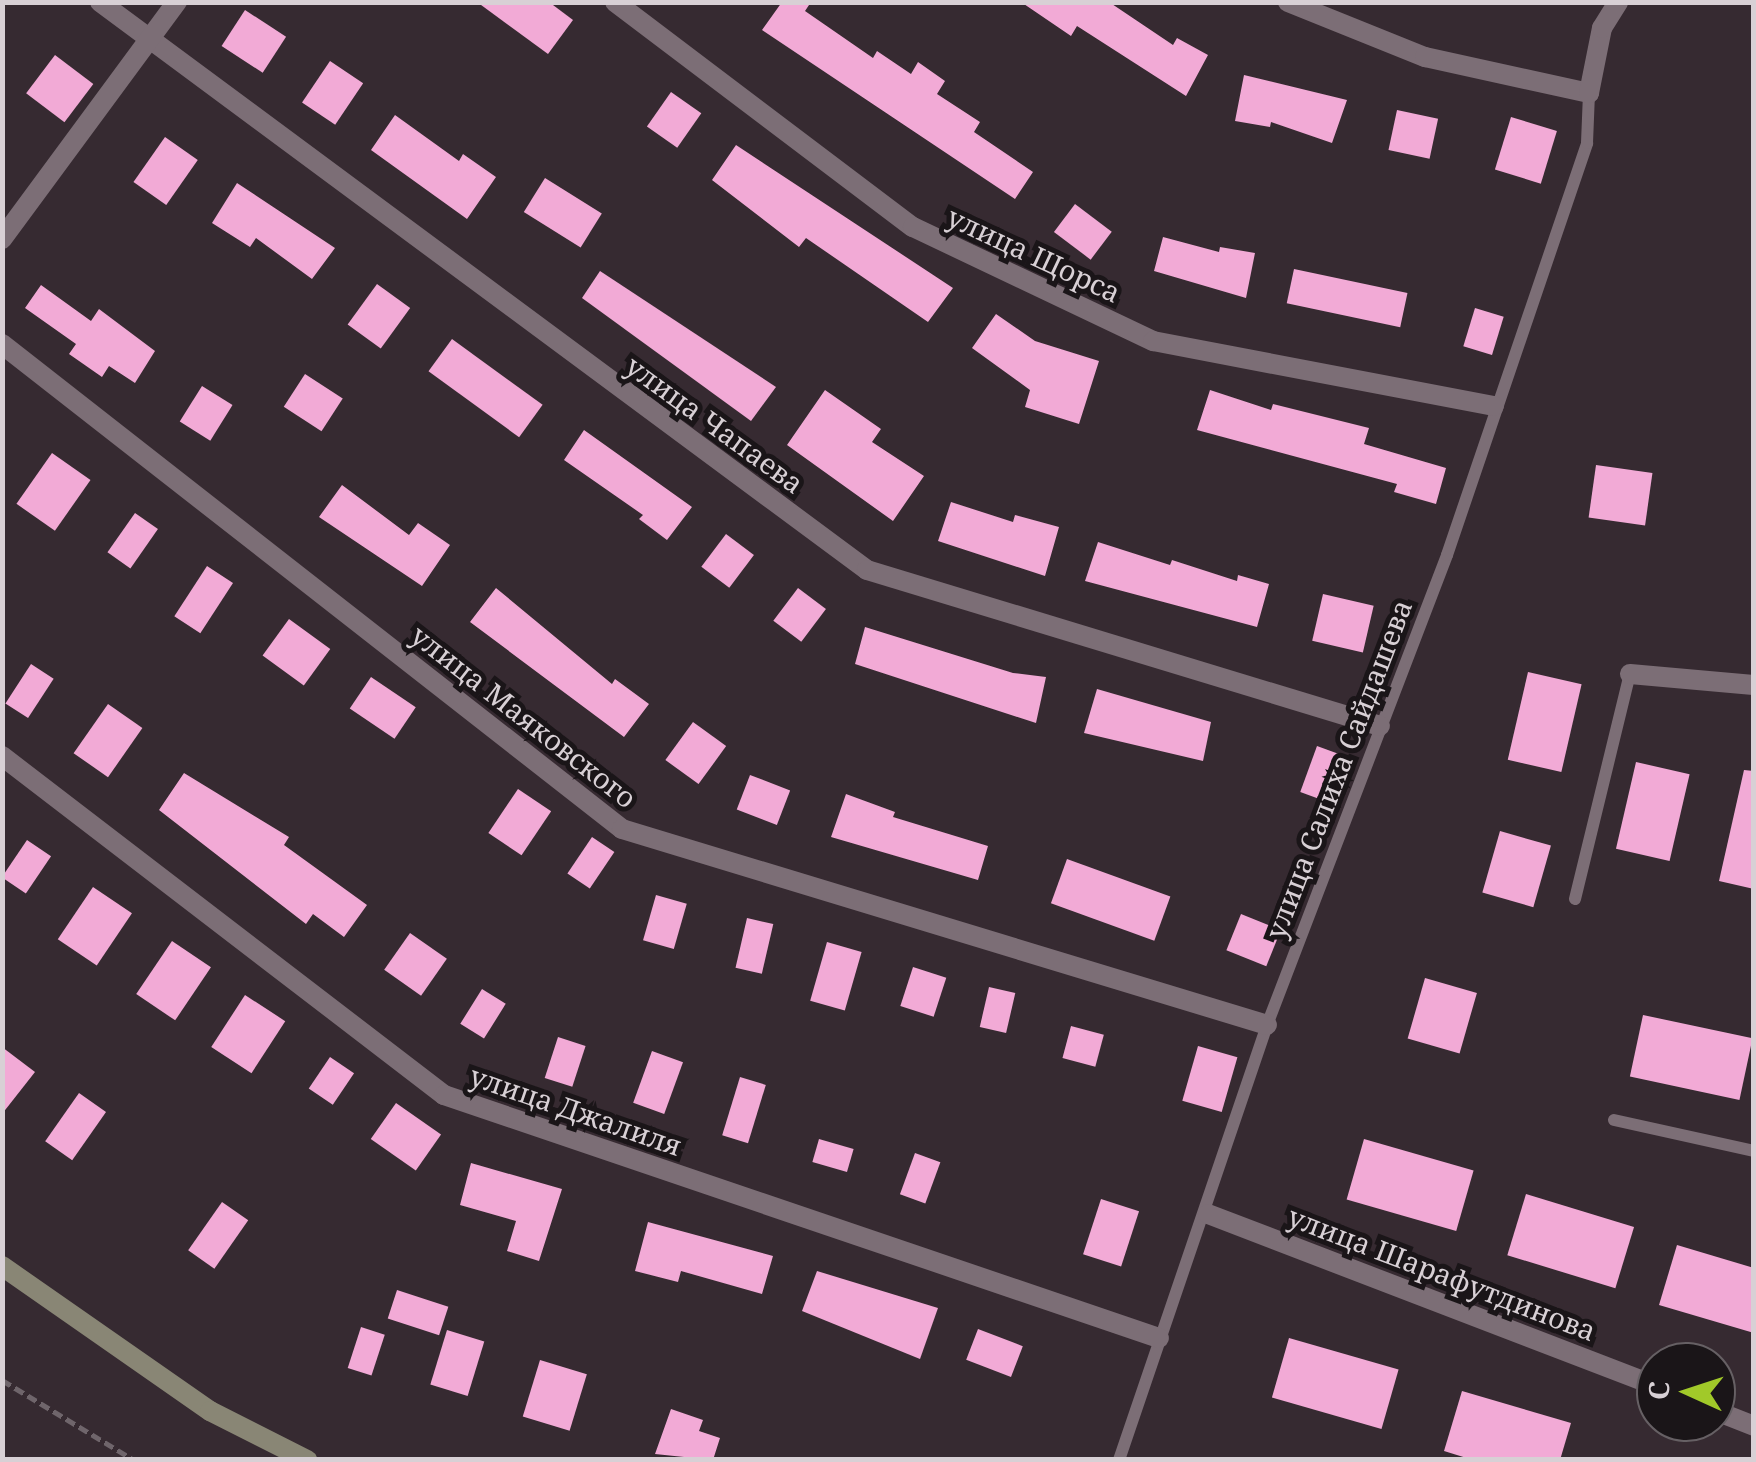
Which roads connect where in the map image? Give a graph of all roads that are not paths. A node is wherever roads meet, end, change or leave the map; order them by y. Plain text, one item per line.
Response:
1 (100, 2) edge
2 (177, 2) edge
3 (616, 2) edge
4 (1288, 2) edge
5 (1618, 2) edge
6 (150, 40) junction
7 (1589, 93) junction
8 (2, 239) edge
9 (2, 344) edge
10 (1494, 406) junction
11 (1630, 674) joint
12 (1754, 686) edge
13 (1380, 726) junction
14 (2, 756) edge
15 (1575, 899) dead end
16 (1267, 1025) junction
17 (1614, 1120) dead end
18 (1754, 1150) edge
19 (1208, 1214) junction
20 (2, 1266) edge
21 (1160, 1338) junction
22 (1636, 1378) edge
23 (307, 1460) edge
24 (1119, 1460) edge

1 - 6 street, улица Чапаева
2 - 6 street
3 - 10 street, улица Щорса
4 - 7 street
5 - 7 street
6 - 8 street
6 - 13 street, улица Чапаева
7 - 10 lane, улица Салиха Сайдашева
9 - 16 street, улица Маяковского
10 - 13 lane, улица Салиха Сайдашева
11 - 12 street
11 - 15 lane
13 - 16 lane, улица Салиха Сайдашева
14 - 21 street, улица Джалиля
16 - 19 lane, улица Салиха Сайдашева
17 - 18 lane
19 - 21 lane, улица Салиха Сайдашева
19 - 22 street, улица Шарафутдинова
20 - 23 main road
21 - 24 lane, улица Салиха Сайдашева

